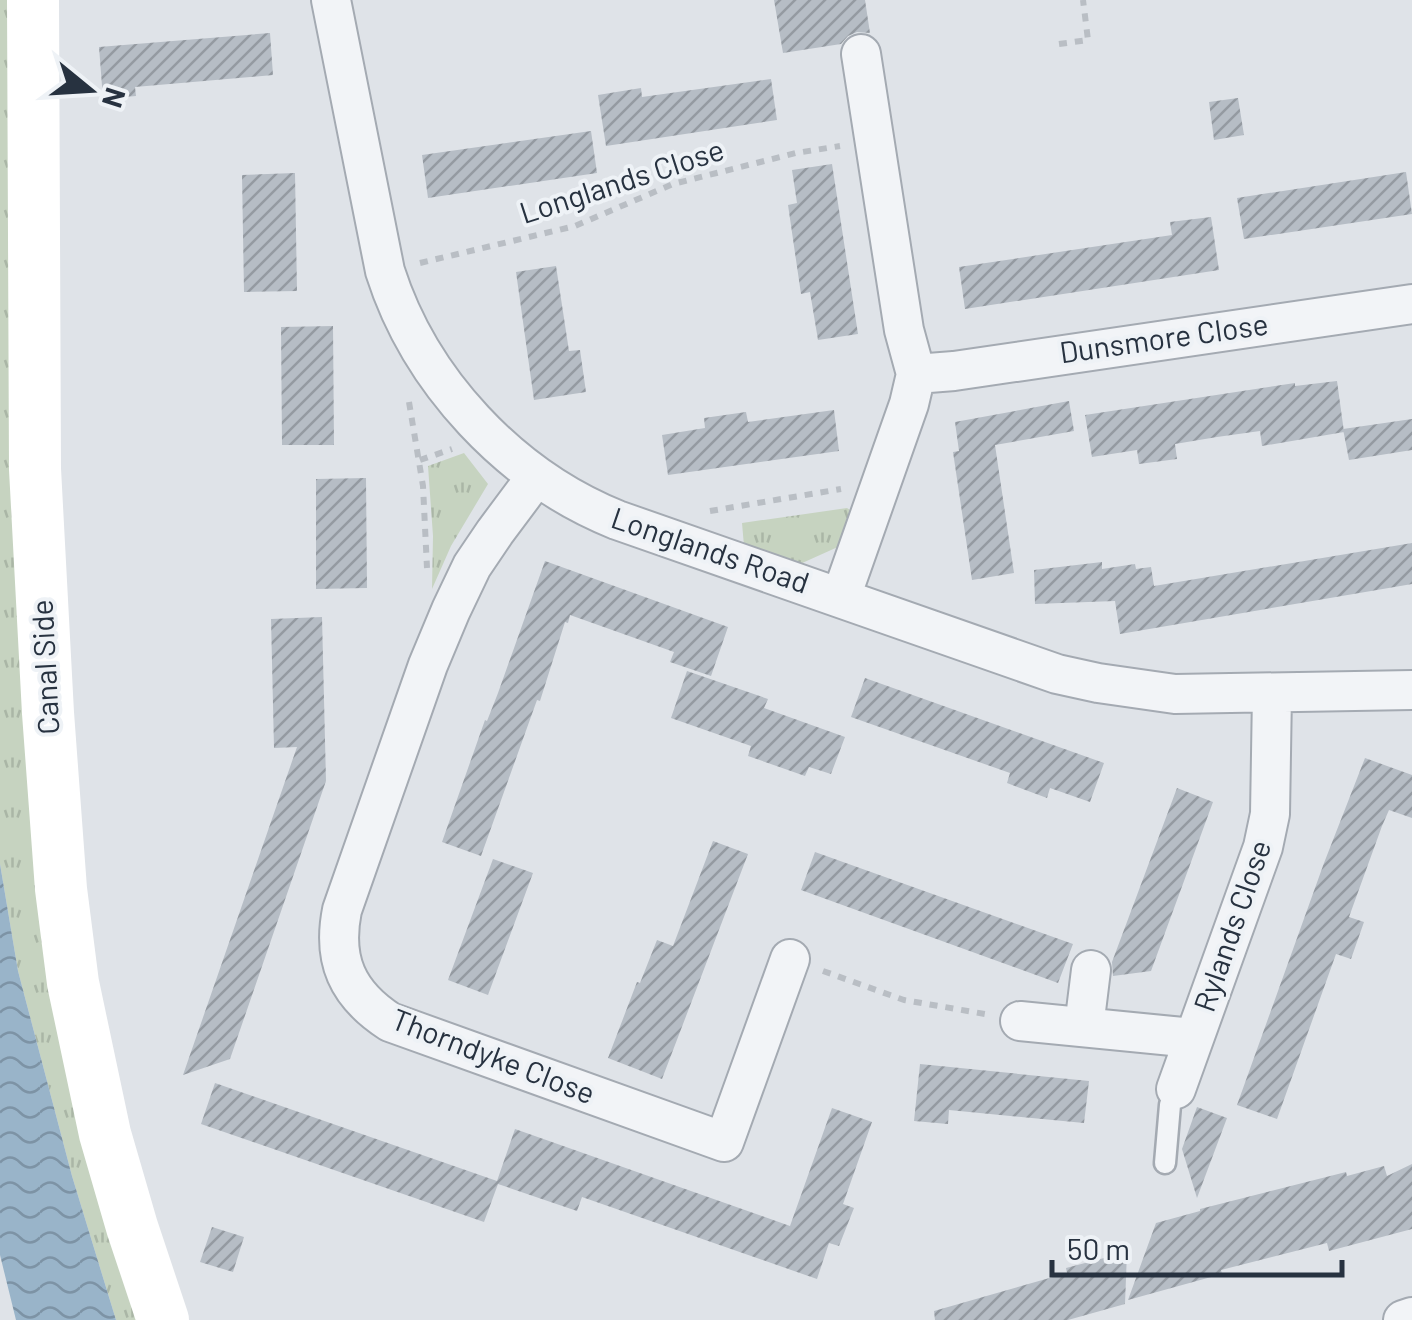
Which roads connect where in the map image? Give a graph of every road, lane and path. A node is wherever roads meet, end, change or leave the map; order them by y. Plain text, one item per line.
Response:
1 (33, 0) edge
2 (331, 0) edge
3 (1083, 0) edge
4 (1059, 44) dead end
5 (861, 54) dead end
6 (874, 140) junction
7 (384, 271) junction
8 (1412, 304) edge
9 (916, 374) junction
10 (420, 460) dead end
11 (536, 478) junction
12 (881, 482) junction
13 (703, 512) dead end
14 (427, 583) dead end
15 (841, 597) junction
16 (1412, 690) edge
17 (1272, 694) junction
18 (790, 959) joint
19 (1091, 970) dead end
20 (1020, 1020) joint
21 (1084, 1026) junction
22 (1194, 1038) junction
23 (1176, 1089) joint
24 (1164, 1163) dead end
25 (1412, 1318) edge
26 (163, 1320) edge
27 (1403, 1320) edge

1 - 26 street, Canal Side
2 - 7 street, Longlands Road
3 - 4 path
5 - 6 street
6 - 7 path, Longlands Close
6 - 9 street
7 - 11 street, Longlands Road
8 - 9 street, Dunsmore Close
9 - 12 street
10 - 14 path
11 - 15 street, Longlands Road
11 - 18 street, Thorndyke Close
12 - 13 path
12 - 15 street
15 - 17 street, Longlands Road
16 - 17 street, Longlands Road
17 - 22 street, Rylands Close
18 - 20 path
19 - 21 street
20 - 21 street, Rylands Close
21 - 22 street, Rylands Close
22 - 23 street, Rylands Close
23 - 24 lane
25 - 27 street

